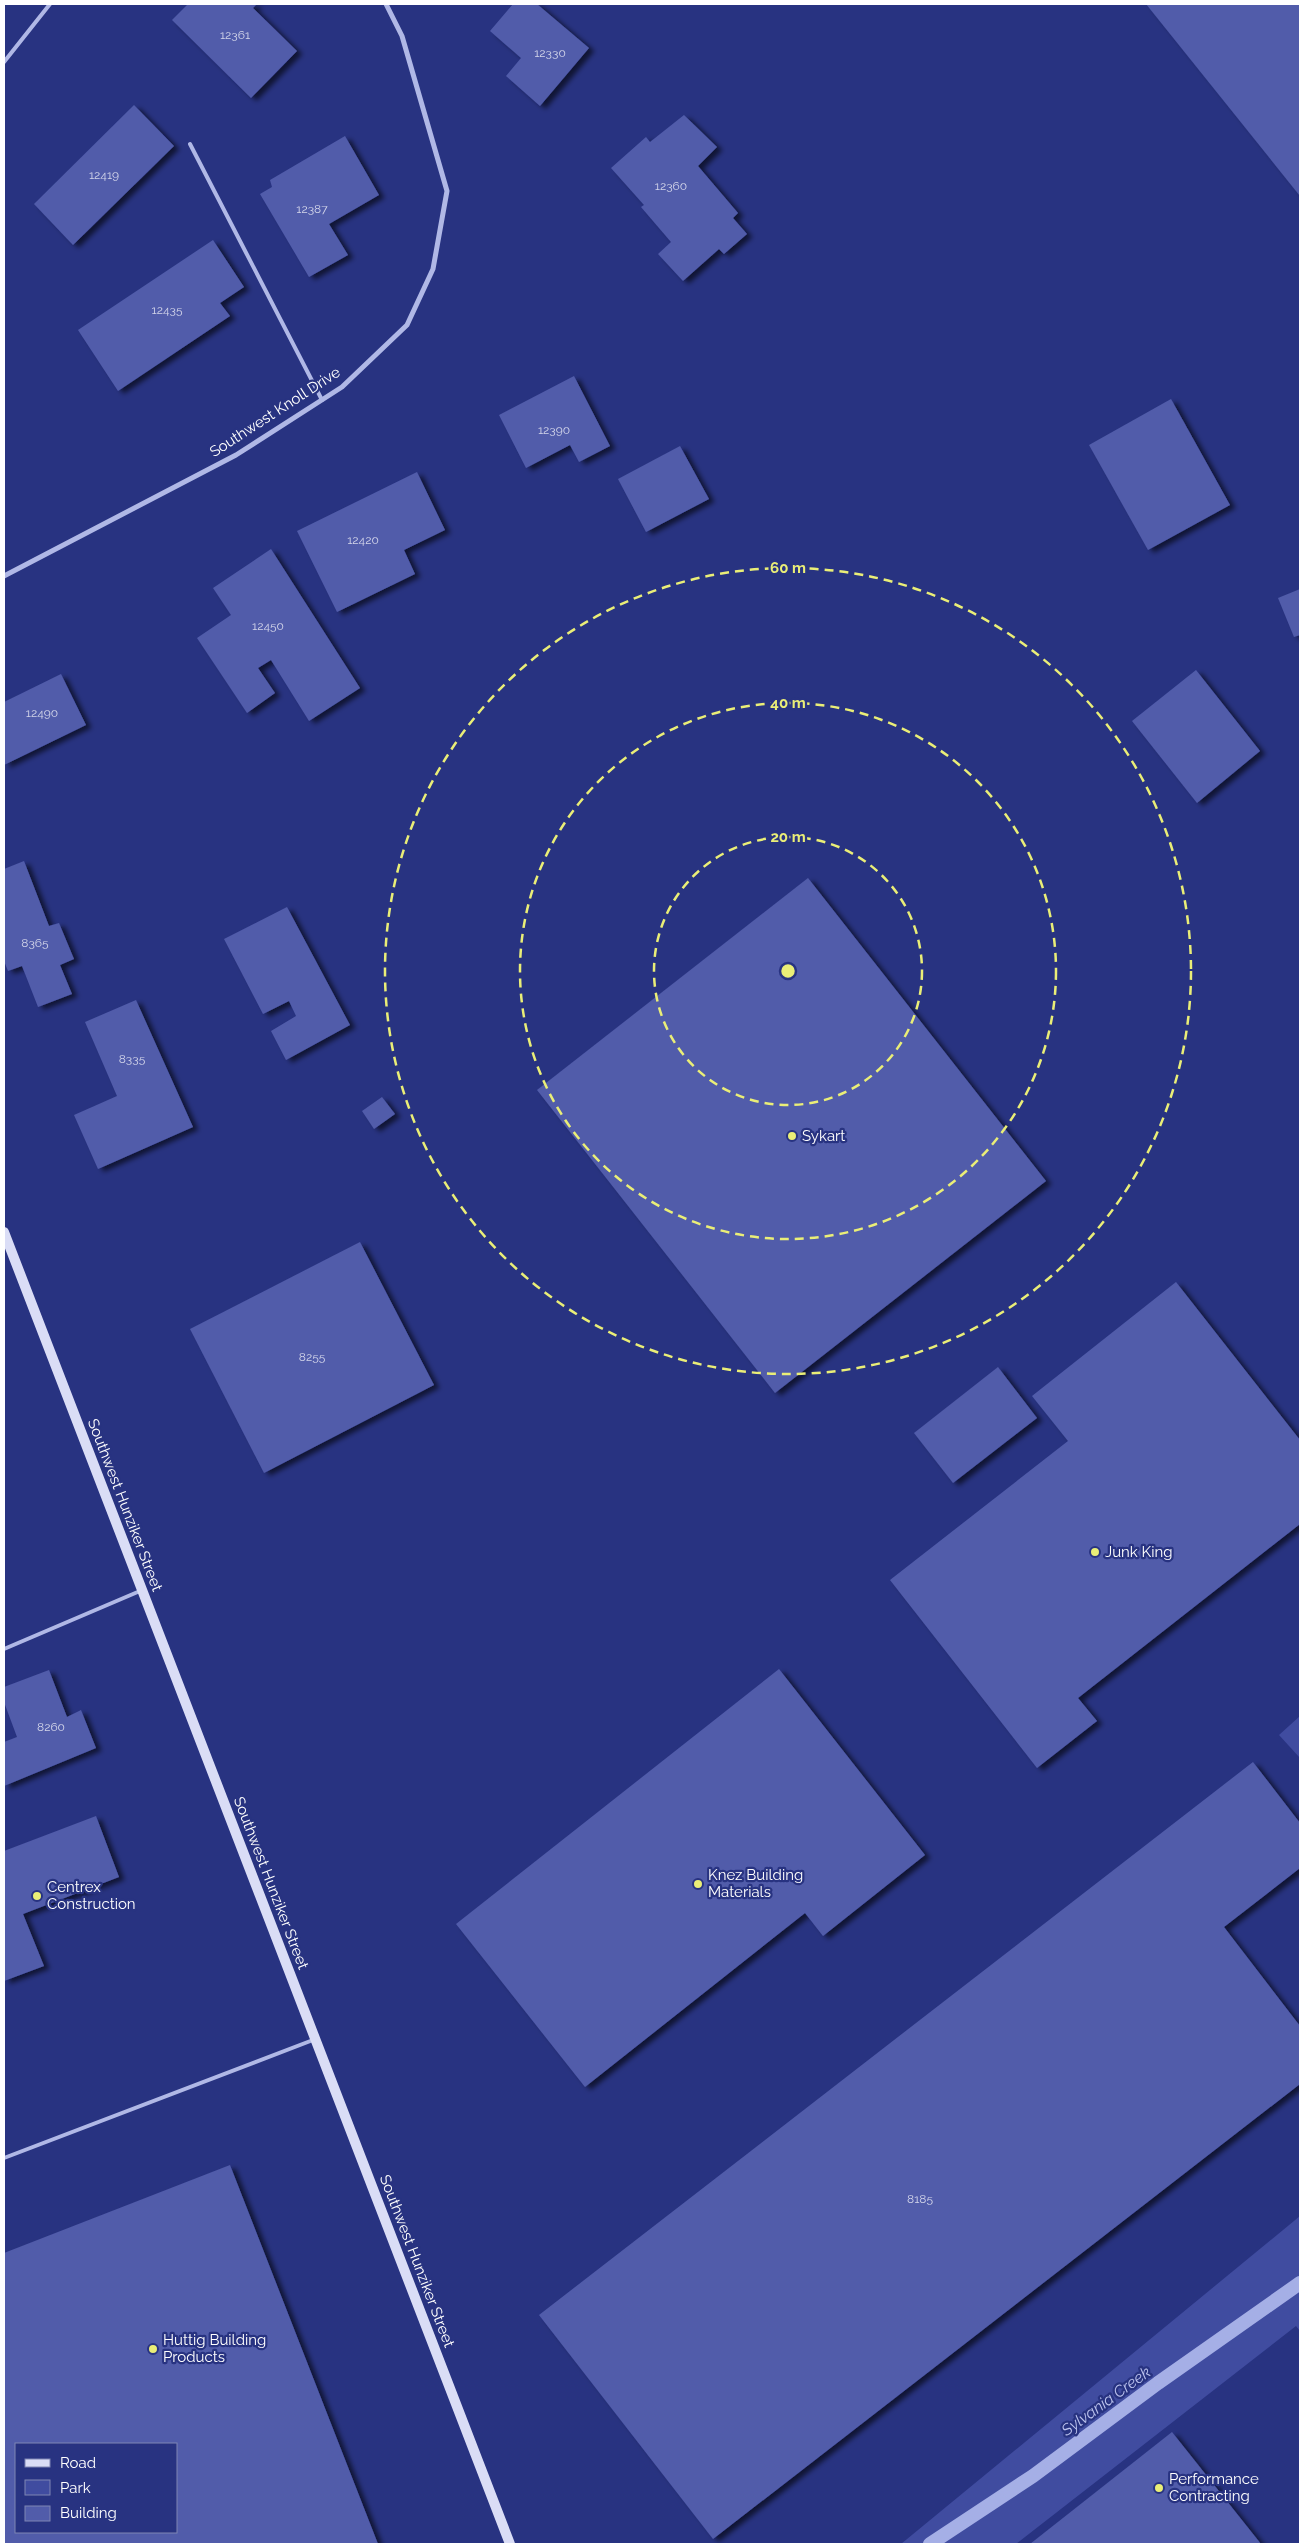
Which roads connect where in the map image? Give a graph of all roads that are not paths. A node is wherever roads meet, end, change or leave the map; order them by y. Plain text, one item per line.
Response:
1 (50, 4) edge
2 (386, 4) edge
3 (4, 62) edge
4 (190, 144) dead end
5 (322, 400) junction
6 (4, 576) edge
7 (4, 1232) edge
8 (142, 1590) junction
9 (4, 1650) edge
10 (316, 2040) junction
11 (4, 2158) edge
12 (510, 2544) edge

1 - 3 lane
2 - 5 street, Southwest Knoll Drive
4 - 5 lane
5 - 6 street, Southwest Knoll Drive
7 - 8 street, Southwest Hunziker Street
8 - 9 lane
8 - 10 street, Southwest Hunziker Street
10 - 11 lane
10 - 12 street, Southwest Hunziker Street

